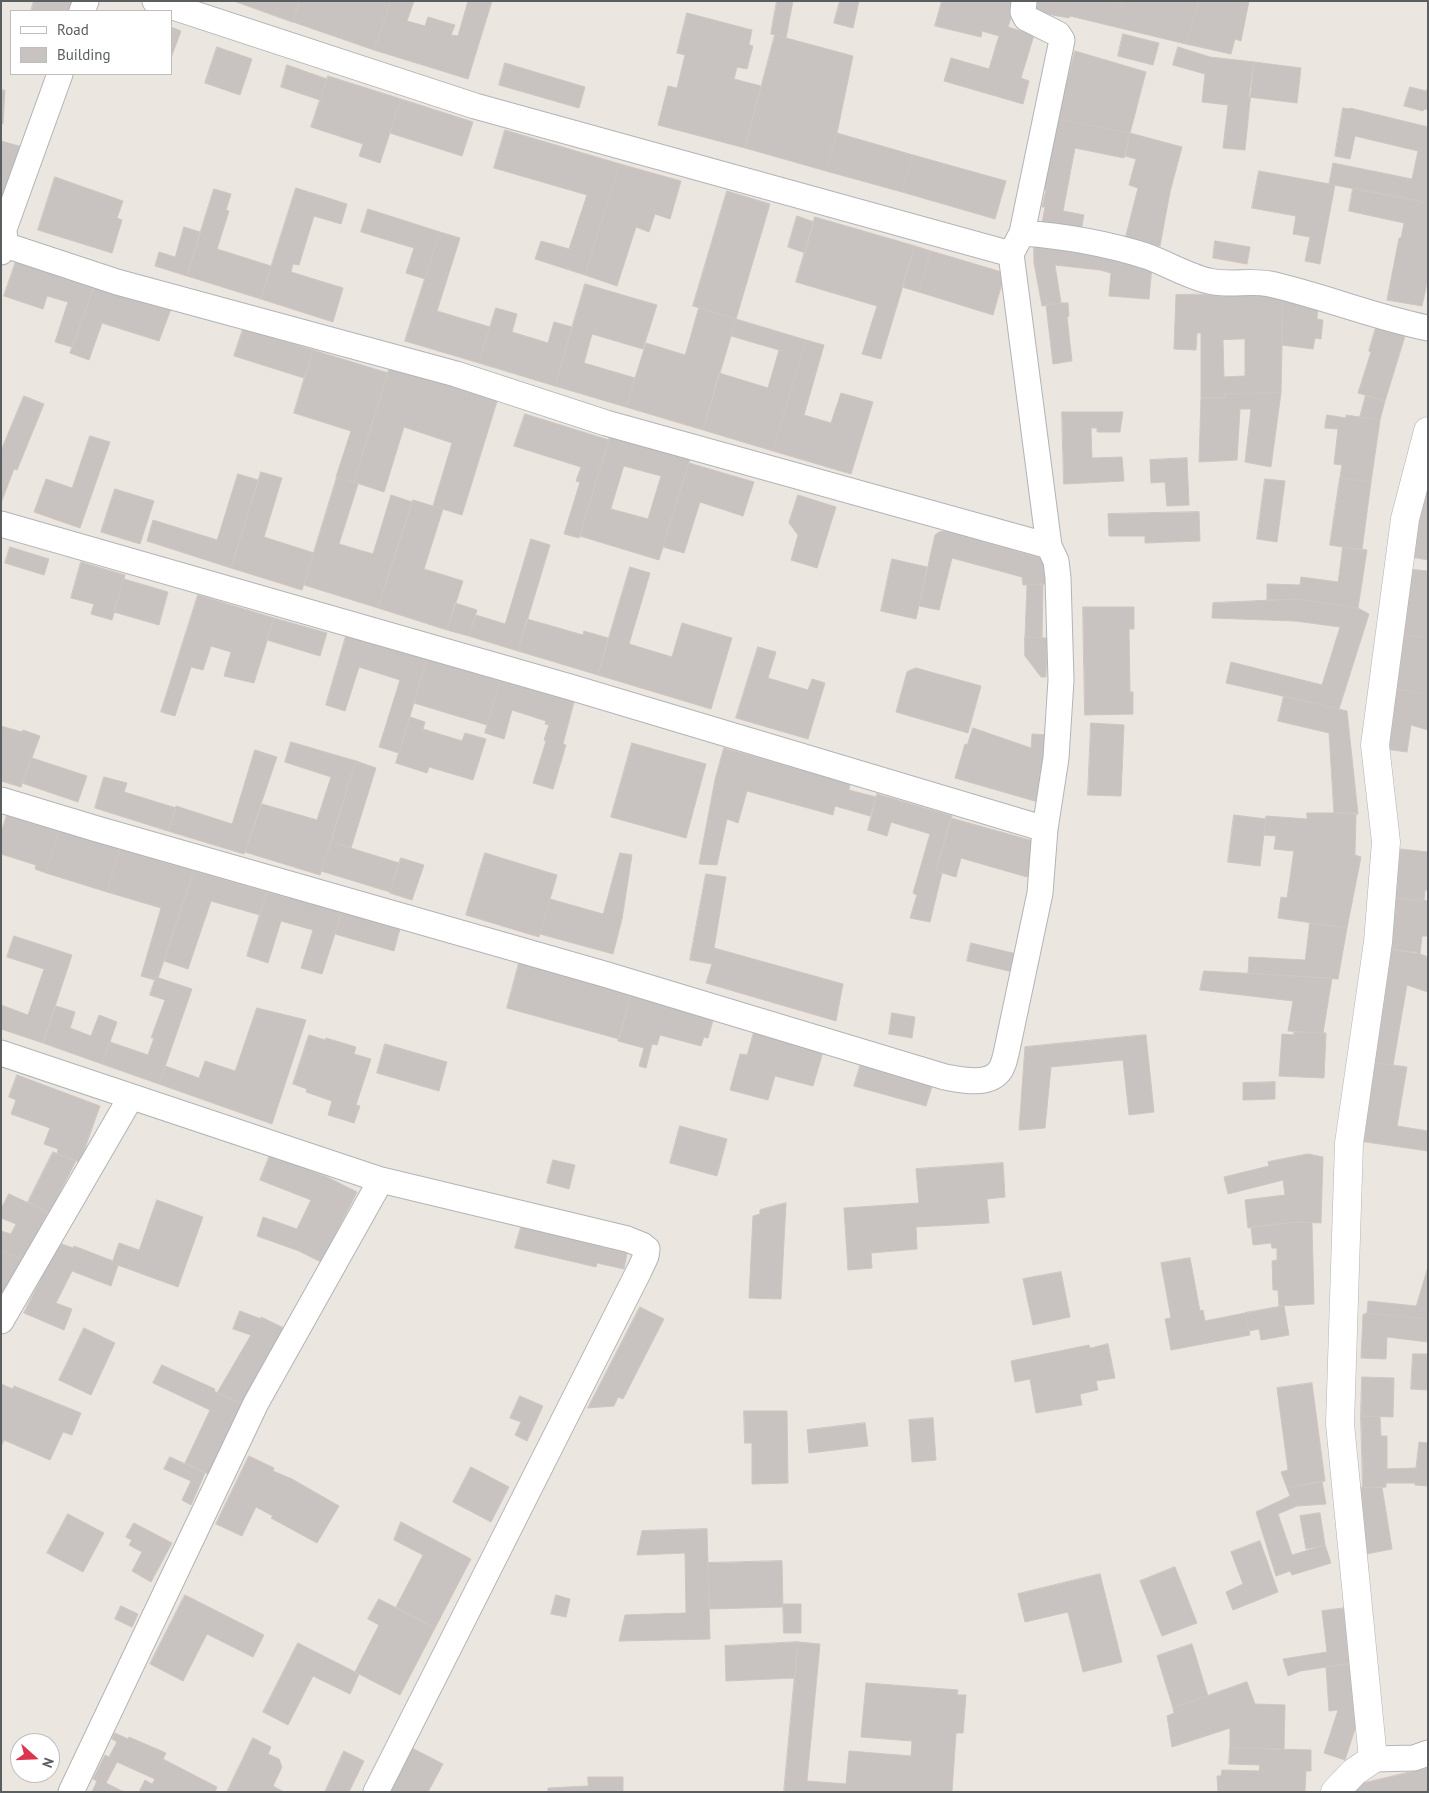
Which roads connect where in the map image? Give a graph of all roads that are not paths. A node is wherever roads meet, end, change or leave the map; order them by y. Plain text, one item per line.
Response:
1 (155, 1) edge
2 (1024, 1) edge
3 (60, 75) edge
4 (1022, 233) junction
5 (3, 248) edge
6 (1011, 254) junction
7 (1428, 328) edge
8 (1428, 431) edge
9 (1, 524) edge
10 (1049, 546) junction
11 (1, 800) edge
12 (1044, 829) junction
13 (1, 1053) edge
14 (130, 1097) junction
15 (381, 1180) junction
16 (1, 1321) edge
17 (1428, 1753) edge
18 (1373, 1759) junction
19 (70, 1792) edge
20 (376, 1792) edge
21 (1335, 1792) edge

1 - 6 street
2 - 4 street
3 - 5 street
4 - 6 street
4 - 7 street
5 - 10 street
6 - 10 street
8 - 18 street
9 - 12 street
10 - 12 street
11 - 12 street
13 - 14 street
14 - 15 street
14 - 16 street
15 - 19 street
15 - 20 street
17 - 18 street
18 - 21 street

